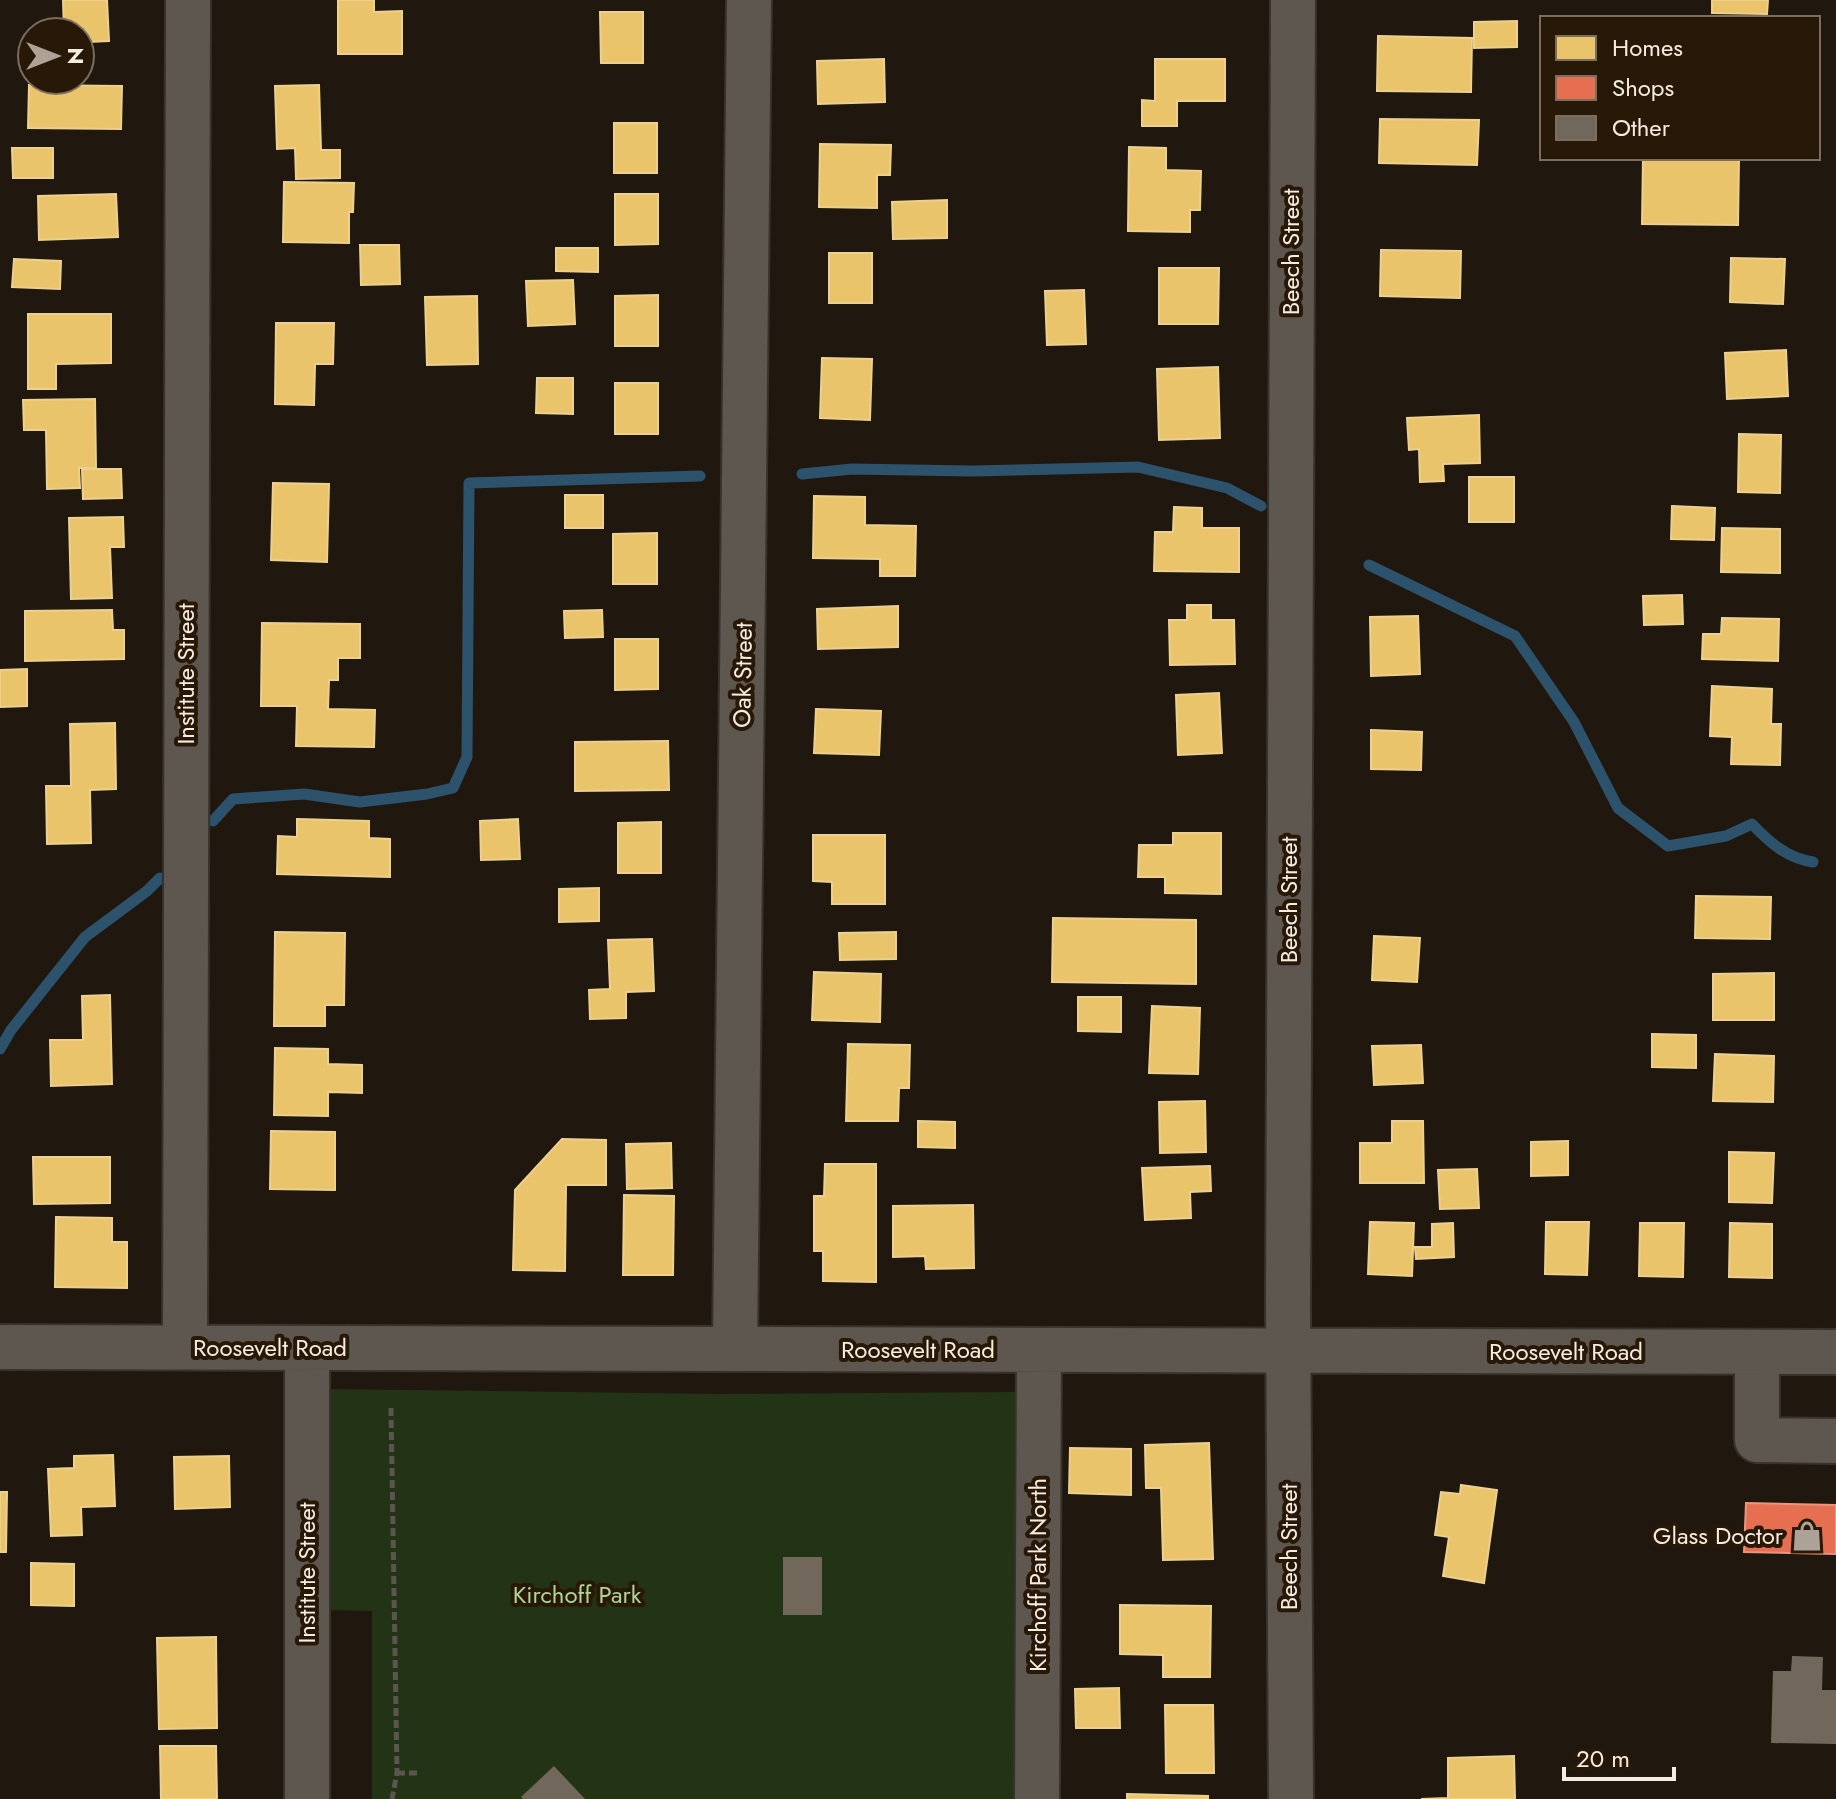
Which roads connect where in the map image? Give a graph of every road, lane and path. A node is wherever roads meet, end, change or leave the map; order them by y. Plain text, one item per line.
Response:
1 (188, 0) edge
2 (749, 0) edge
3 (1293, 0) edge
4 (0, 1347) edge
5 (185, 1347) junction
6 (307, 1348) junction
7 (735, 1349) junction
8 (1039, 1350) junction
9 (1288, 1351) junction
10 (1757, 1352) junction
11 (1836, 1352) edge
12 (391, 1408) dead end
13 (1836, 1441) edge
14 (397, 1773) junction
15 (419, 1773) dead end
16 (307, 1799) edge
17 (392, 1799) edge
18 (1037, 1799) edge
19 (1291, 1799) edge

1 - 5 street, Institute Street
2 - 7 street, Oak Street
3 - 9 street, Beech Street
4 - 5 street, Roosevelt Road
5 - 6 street, Roosevelt Road
6 - 7 street, Roosevelt Road
6 - 16 street, Institute Street
7 - 8 street, Roosevelt Road
8 - 9 street, Roosevelt Road
8 - 18 street, Kirchoff Park North
9 - 10 street, Roosevelt Road
9 - 19 street, Beech Street
10 - 11 street, Roosevelt Road
10 - 13 street
12 - 14 path
14 - 15 path
14 - 17 path

